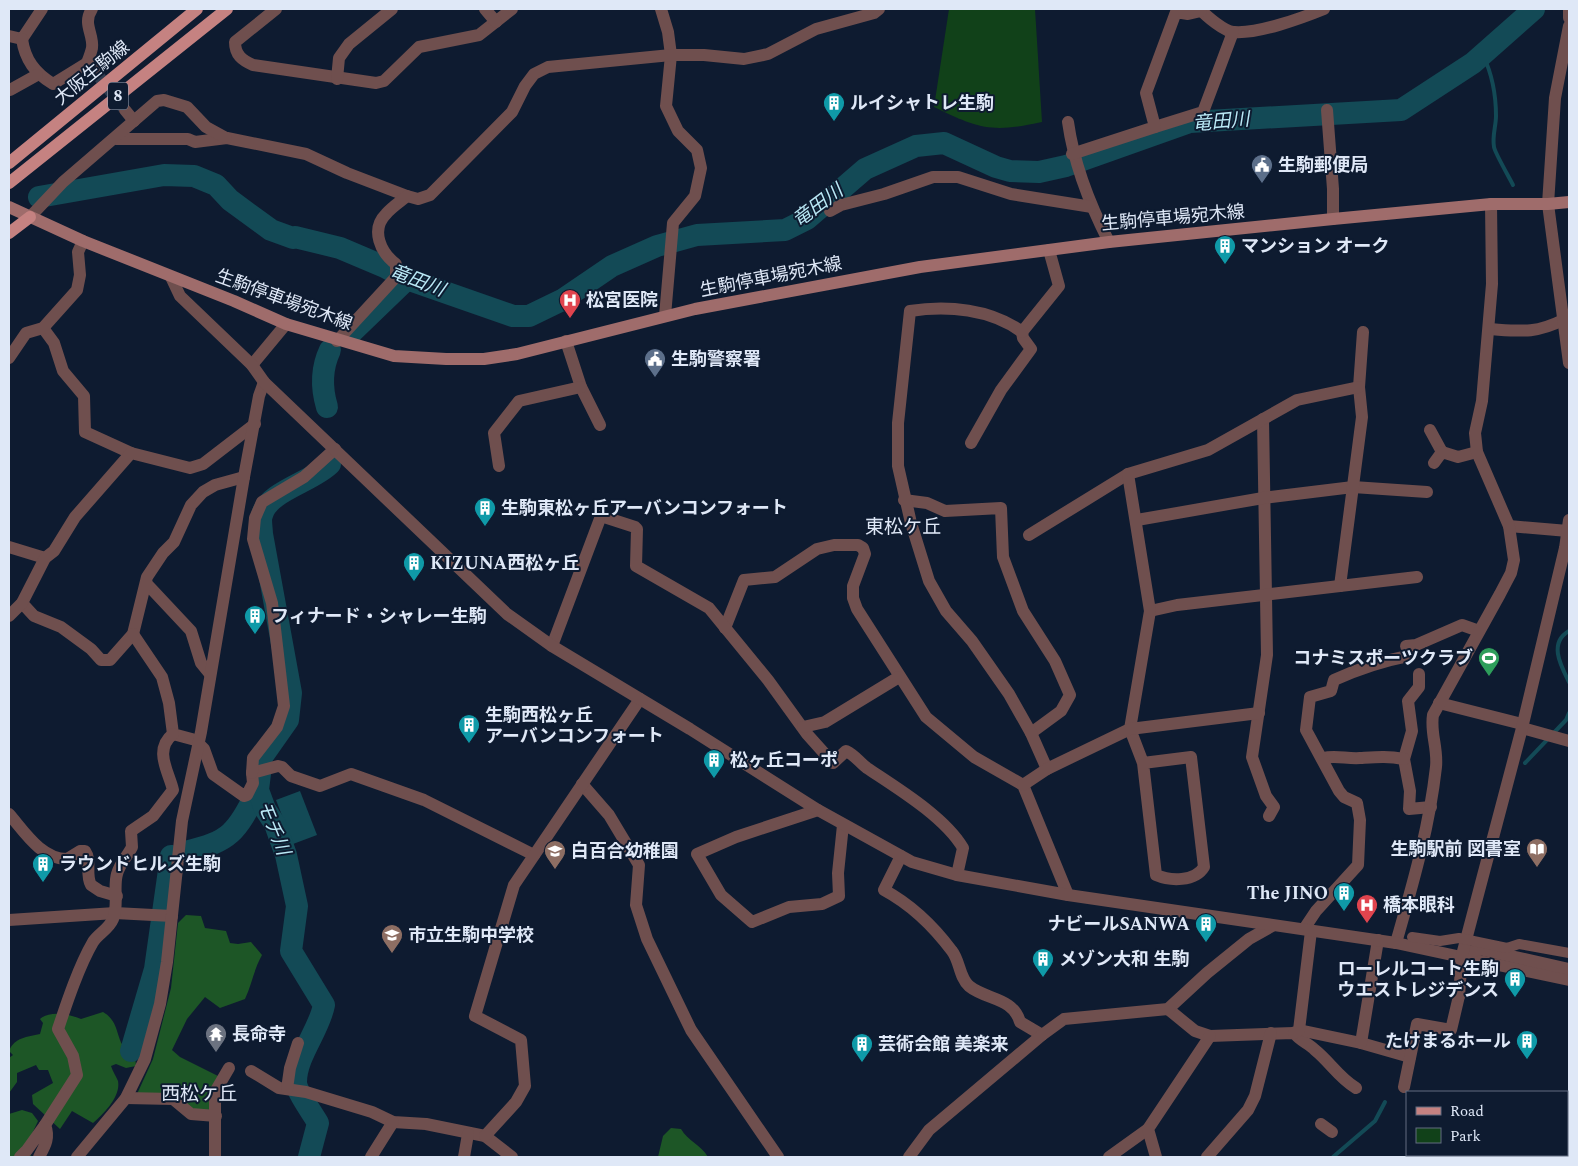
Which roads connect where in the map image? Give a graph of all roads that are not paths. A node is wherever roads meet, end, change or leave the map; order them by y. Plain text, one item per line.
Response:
1 (42, 9) edge
2 (92, 9) edge
3 (197, 9) edge
4 (227, 9) edge
5 (276, 9) edge
6 (392, 9) edge
7 (485, 9) edge
8 (512, 9) edge
9 (660, 9) edge
10 (879, 9) edge
11 (1324, 9) edge
12 (1569, 9) edge
13 (1200, 10) edge
14 (1569, 18) edge
15 (496, 22) junction
16 (1569, 26) edge
17 (1233, 32) junction
18 (9, 36) edge
19 (22, 39) junction
20 (672, 55) junction
21 (38, 75) junction
22 (337, 79) junction
23 (10, 90) dead end
24 (125, 110) tunnel mouth
25 (1327, 110) dead end
26 (134, 120) junction
27 (1068, 122) dead end
28 (1155, 127) junction
29 (227, 138) junction
30 (116, 139) junction
31 (1073, 156) junction
32 (9, 163) edge
33 (9, 183) edge
34 (407, 196) junction
35 (1569, 202) edge
36 (1491, 204) junction
37 (1548, 204) junction
38 (9, 207) edge
39 (1092, 207) junction
40 (830, 211) dead end
41 (30, 218) junction
42 (1333, 219) junction
43 (9, 233) edge
44 (83, 241) junction
45 (1109, 242) junction
46 (1049, 250) junction
47 (171, 277) junction
48 (665, 316) junction
49 (1563, 320) junction
50 (286, 324) junction
51 (43, 328) junction
52 (1489, 329) junction
53 (1022, 332) junction
54 (1363, 332) dead end
55 (337, 341) junction
56 (566, 341) junction
57 (9, 358) edge
58 (1569, 363) edge
59 (252, 365) junction
60 (264, 382) junction
61 (1359, 387) junction
62 (581, 388) junction
63 (1262, 419) junction
64 (255, 424) junction
65 (600, 425) dead end
66 (1430, 430) dead end
67 (108, 442) junction
68 (971, 443) dead end
69 (335, 449) junction
70 (1442, 452) junction
71 (1477, 452) junction
72 (131, 453) junction
73 (1434, 463) dead end
74 (499, 466) dead end
75 (116, 469) junction
76 (1128, 474) junction
77 (244, 477) junction
78 (1353, 487) junction
79 (1427, 492) dead end
80 (1263, 498) junction
81 (904, 500) junction
82 (1137, 520) junction
83 (1569, 525) edge
84 (1509, 526) junction
85 (1029, 535) dead end
86 (9, 547) edge
87 (45, 558) junction
88 (1417, 577) dead end
89 (146, 583) junction
90 (1340, 586) junction
91 (1267, 594) junction
92 (22, 603) junction
93 (1150, 611) junction
94 (9, 616) edge
95 (725, 628) junction
96 (1479, 631) junction
97 (133, 634) junction
98 (552, 646) junction
99 (210, 674) junction
100 (1419, 674) dead end
101 (899, 677) junction
102 (640, 699) junction
103 (1439, 703) junction
104 (1259, 712) junction
105 (1522, 726) junction
106 (803, 727) junction
107 (1130, 729) junction
108 (1031, 733) junction
109 (173, 734) junction
110 (1569, 741) edge
111 (198, 742) junction
112 (1323, 758) junction
113 (1404, 759) junction
114 (1143, 763) junction
115 (1047, 769) junction
116 (258, 772) junction
117 (582, 784) junction
118 (1023, 785) junction
119 (1431, 807) junction
120 (818, 810) junction
121 (1269, 816) dead end
122 (10, 817) edge
123 (843, 825) junction
124 (534, 855) junction
125 (902, 856) junction
126 (957, 875) junction
127 (1068, 895) junction
128 (117, 896) junction
129 (115, 913) junction
130 (167, 916) junction
131 (9, 920) edge
132 (1272, 926) junction
133 (1308, 930) junction
134 (1412, 936) dead end
135 (1378, 940) junction
136 (1396, 942) junction
137 (1569, 953) edge
138 (1462, 955) junction
139 (1569, 969) edge
140 (1569, 980) edge
141 (1168, 1009) junction
142 (1296, 1031) junction
143 (1271, 1033) junction
144 (1042, 1034) junction
145 (1210, 1036) junction
146 (298, 1042) dead end
147 (1362, 1043) junction
148 (1410, 1057) junction
149 (229, 1068) dead end
150 (251, 1071) dead end
151 (1404, 1087) dead end
152 (1356, 1088) dead end
153 (289, 1089) junction
154 (126, 1098) junction
155 (216, 1116) junction
156 (393, 1122) junction
157 (45, 1125) junction
158 (1148, 1129) junction
159 (468, 1134) junction
160 (486, 1136) junction
161 (20, 1157) edge
162 (40, 1157) edge
163 (77, 1157) edge
164 (215, 1157) edge
165 (371, 1157) edge
166 (464, 1157) edge
167 (512, 1157) edge
168 (778, 1157) edge
169 (909, 1157) edge
170 (1109, 1157) edge
171 (1156, 1157) edge
172 (1207, 1157) edge

1 - 19 street
2 - 21 street
3 - 32 main road, 大阪生駒線 / 8
4 - 33 main road, 大阪生駒線 / 8
5 - 22 street
6 - 22 street
7 - 15 street
8 - 15 street
9 - 20 street
10 - 20 street
11 - 17 street
12 - 14 street
13 - 17 street
13 - 28 street
15 - 22 street
16 - 37 street
17 - 28 street
18 - 19 street
19 - 21 street
20 - 34 street
20 - 48 street
21 - 23 street
24 - 26 street
25 - 42 street
26 - 29 street
26 - 30 street
27 - 31 street
28 - 31 street
29 - 30 street
29 - 34 street
30 - 41 street
31 - 39 street
34 - 55 street
35 - 37 main road, 生駒停車場宛木線
36 - 37 main road, 生駒停車場宛木線
36 - 42 main road, 生駒停車場宛木線
36 - 52 street
37 - 49 street
38 - 41 main road, 生駒停車場宛木線
39 - 40 street
39 - 45 street
41 - 43 main road
41 - 44 main road, 生駒停車場宛木線
42 - 45 main road, 生駒停車場宛木線
44 - 47 main road, 生駒停車場宛木線
44 - 51 street
45 - 46 main road, 生駒停車場宛木線
46 - 48 main road, 生駒停車場宛木線
46 - 53 street
47 - 50 main road, 生駒停車場宛木線
47 - 59 street
48 - 56 main road, 生駒停車場宛木線
49 - 52 street
49 - 58 street
50 - 55 main road, 生駒停車場宛木線
50 - 59 street
51 - 57 street
51 - 67 street
52 - 71 street
53 - 68 street
53 - 81 street
54 - 61 street
55 - 56 main road, 生駒停車場宛木線
56 - 62 street
59 - 60 street
60 - 64 street
60 - 69 street
61 - 63 street
61 - 78 street
62 - 65 street
62 - 74 street
63 - 76 street
63 - 80 street
64 - 72 street
64 - 77 street
66 - 70 street
67 - 72 street
67 - 75 street
69 - 98 street
69 - 116 street
70 - 71 street
70 - 73 street
71 - 84 street
72 - 75 street
75 - 87 street
76 - 82 street
76 - 85 street
77 - 89 street
77 - 99 street
78 - 79 street
78 - 80 street
78 - 90 street
80 - 82 street
80 - 91 street
81 - 108 street
81 - 108 street
82 - 93 street
83 - 84 street
83 - 105 street
84 - 96 street
86 - 87 street
87 - 92 street
88 - 90 street
89 - 97 street
89 - 99 street
90 - 91 street
91 - 93 street
91 - 104 street
92 - 94 street
92 - 97 street
93 - 107 street
95 - 98 street
95 - 101 street
95 - 106 street
96 - 103 street
96 - 112 street
97 - 109 street
98 - 102 street
99 - 111 street
100 - 113 street
101 - 106 street
101 - 118 street
102 - 117 street
102 - 120 street
103 - 105 street
103 - 119 street
104 - 107 street
104 - 121 street
105 - 110 street
105 - 138 street
106 - 126 street
107 - 114 street
107 - 115 street
108 - 115 street
109 - 111 street
109 - 128 street
111 - 116 street
111 - 130 street
112 - 113 street
112 - 133 street
113 - 119 street
114 - 114 street
115 - 118 street
116 - 124 street
117 - 124 street
117 - 168 street
118 - 127 street
119 - 136 street
120 - 123 street
120 - 123 street
122 - 128 street
123 - 125 street
124 - 160 street
125 - 126 street
125 - 144 street
126 - 127 street
127 - 132 street
128 - 129 street
129 - 130 street
129 - 131 street
129 - 157 street
130 - 154 street
132 - 133 street
132 - 141 street
133 - 135 street
133 - 142 street
134 - 137 street, bridge
135 - 136 street
135 - 147 street
136 - 138 street
138 - 139 street
138 - 140 street
138 - 148 street
141 - 144 street
141 - 145 street
142 - 143 street
142 - 147 street
142 - 152 street
143 - 145 street
143 - 172 street
144 - 169 street
145 - 158 street
146 - 153 street
147 - 148 street
148 - 151 street
149 - 155 street
150 - 153 street
153 - 156 street
154 - 155 street
154 - 163 street
155 - 164 street
156 - 159 street
156 - 165 street
157 - 161 street
157 - 162 street
158 - 170 street
158 - 171 street
159 - 160 street
159 - 166 street
160 - 167 street

